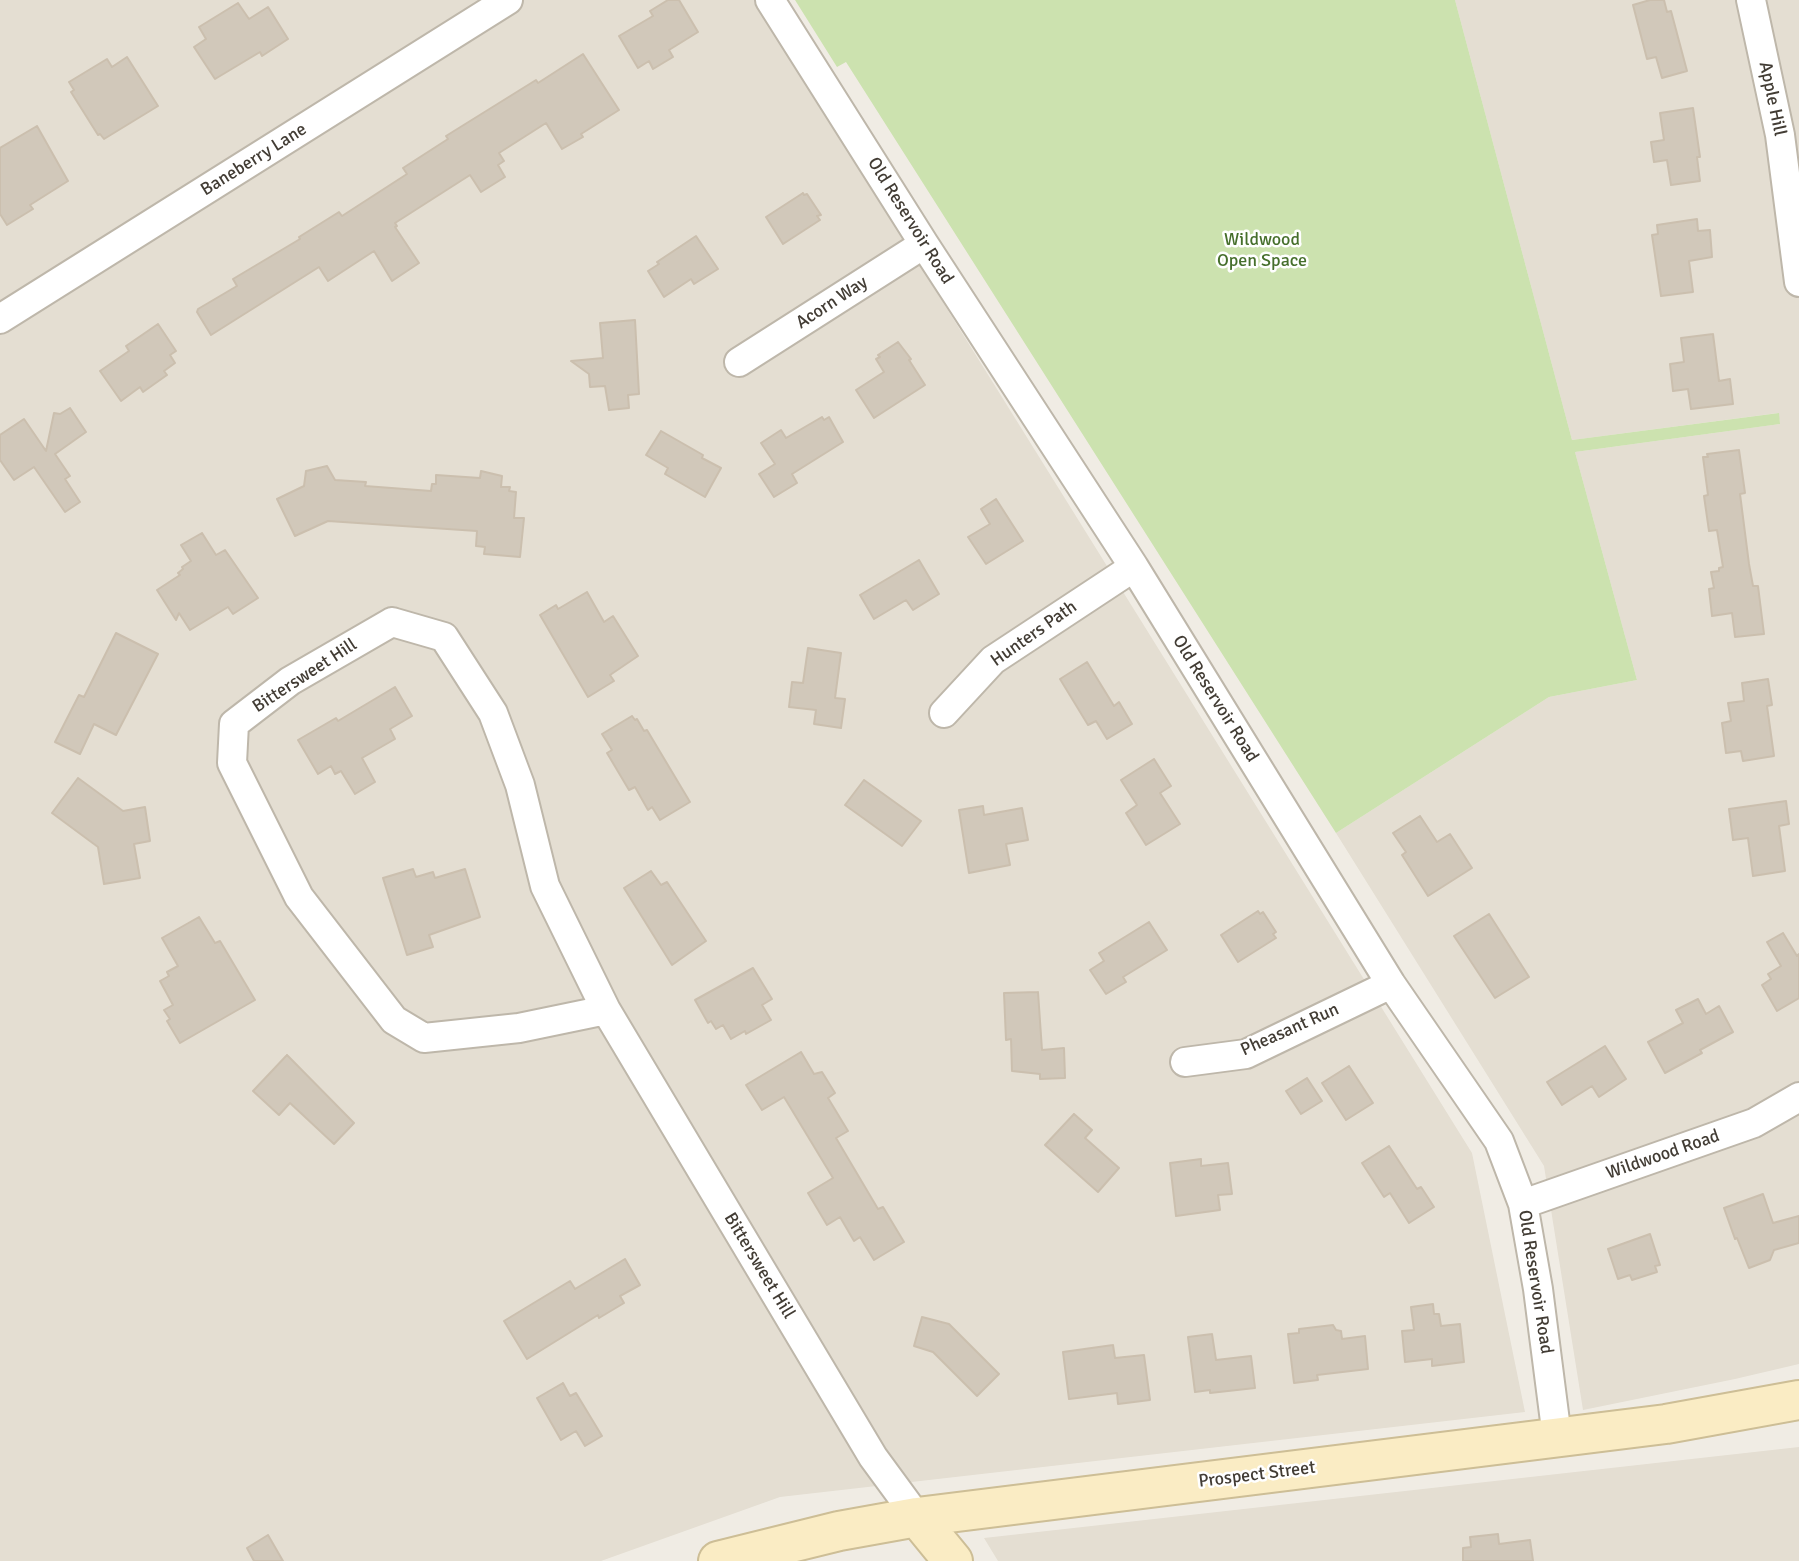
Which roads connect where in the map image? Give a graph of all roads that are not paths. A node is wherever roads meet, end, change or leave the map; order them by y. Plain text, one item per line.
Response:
1 (508, 0) edge
2 (770, 0) edge
3 (1751, 0) edge
4 (924, 244) junction
5 (1799, 282) edge
6 (0, 319) edge
7 (739, 362) dead end
8 (1134, 567) junction
9 (944, 713) dead end
10 (1391, 984) junction
11 (606, 1010) junction
12 (1185, 1062) dead end
13 (1799, 1097) edge
14 (1523, 1204) junction
15 (1799, 1400) edge
16 (1557, 1437) junction
17 (917, 1517) junction
18 (718, 1561) edge
19 (953, 1561) edge

1 - 6 street, Baneberry Lane
2 - 4 street, Old Reservoir Road
3 - 5 street, Apple Hill
4 - 7 street, Acorn Way
4 - 8 street, Old Reservoir Road
8 - 9 street, Hunters Path
8 - 10 street, Old Reservoir Road
10 - 12 street, Pheasant Run
10 - 14 street, Old Reservoir Road
11 - 11 street, Bittersweet Hill
11 - 17 street, Bittersweet Hill
13 - 14 street, Wildwood Road
14 - 16 street, Old Reservoir Road
15 - 16 main road, Prospect Street
16 - 17 main road, Prospect Street
17 - 18 main road, Prospect Street
17 - 19 main road

